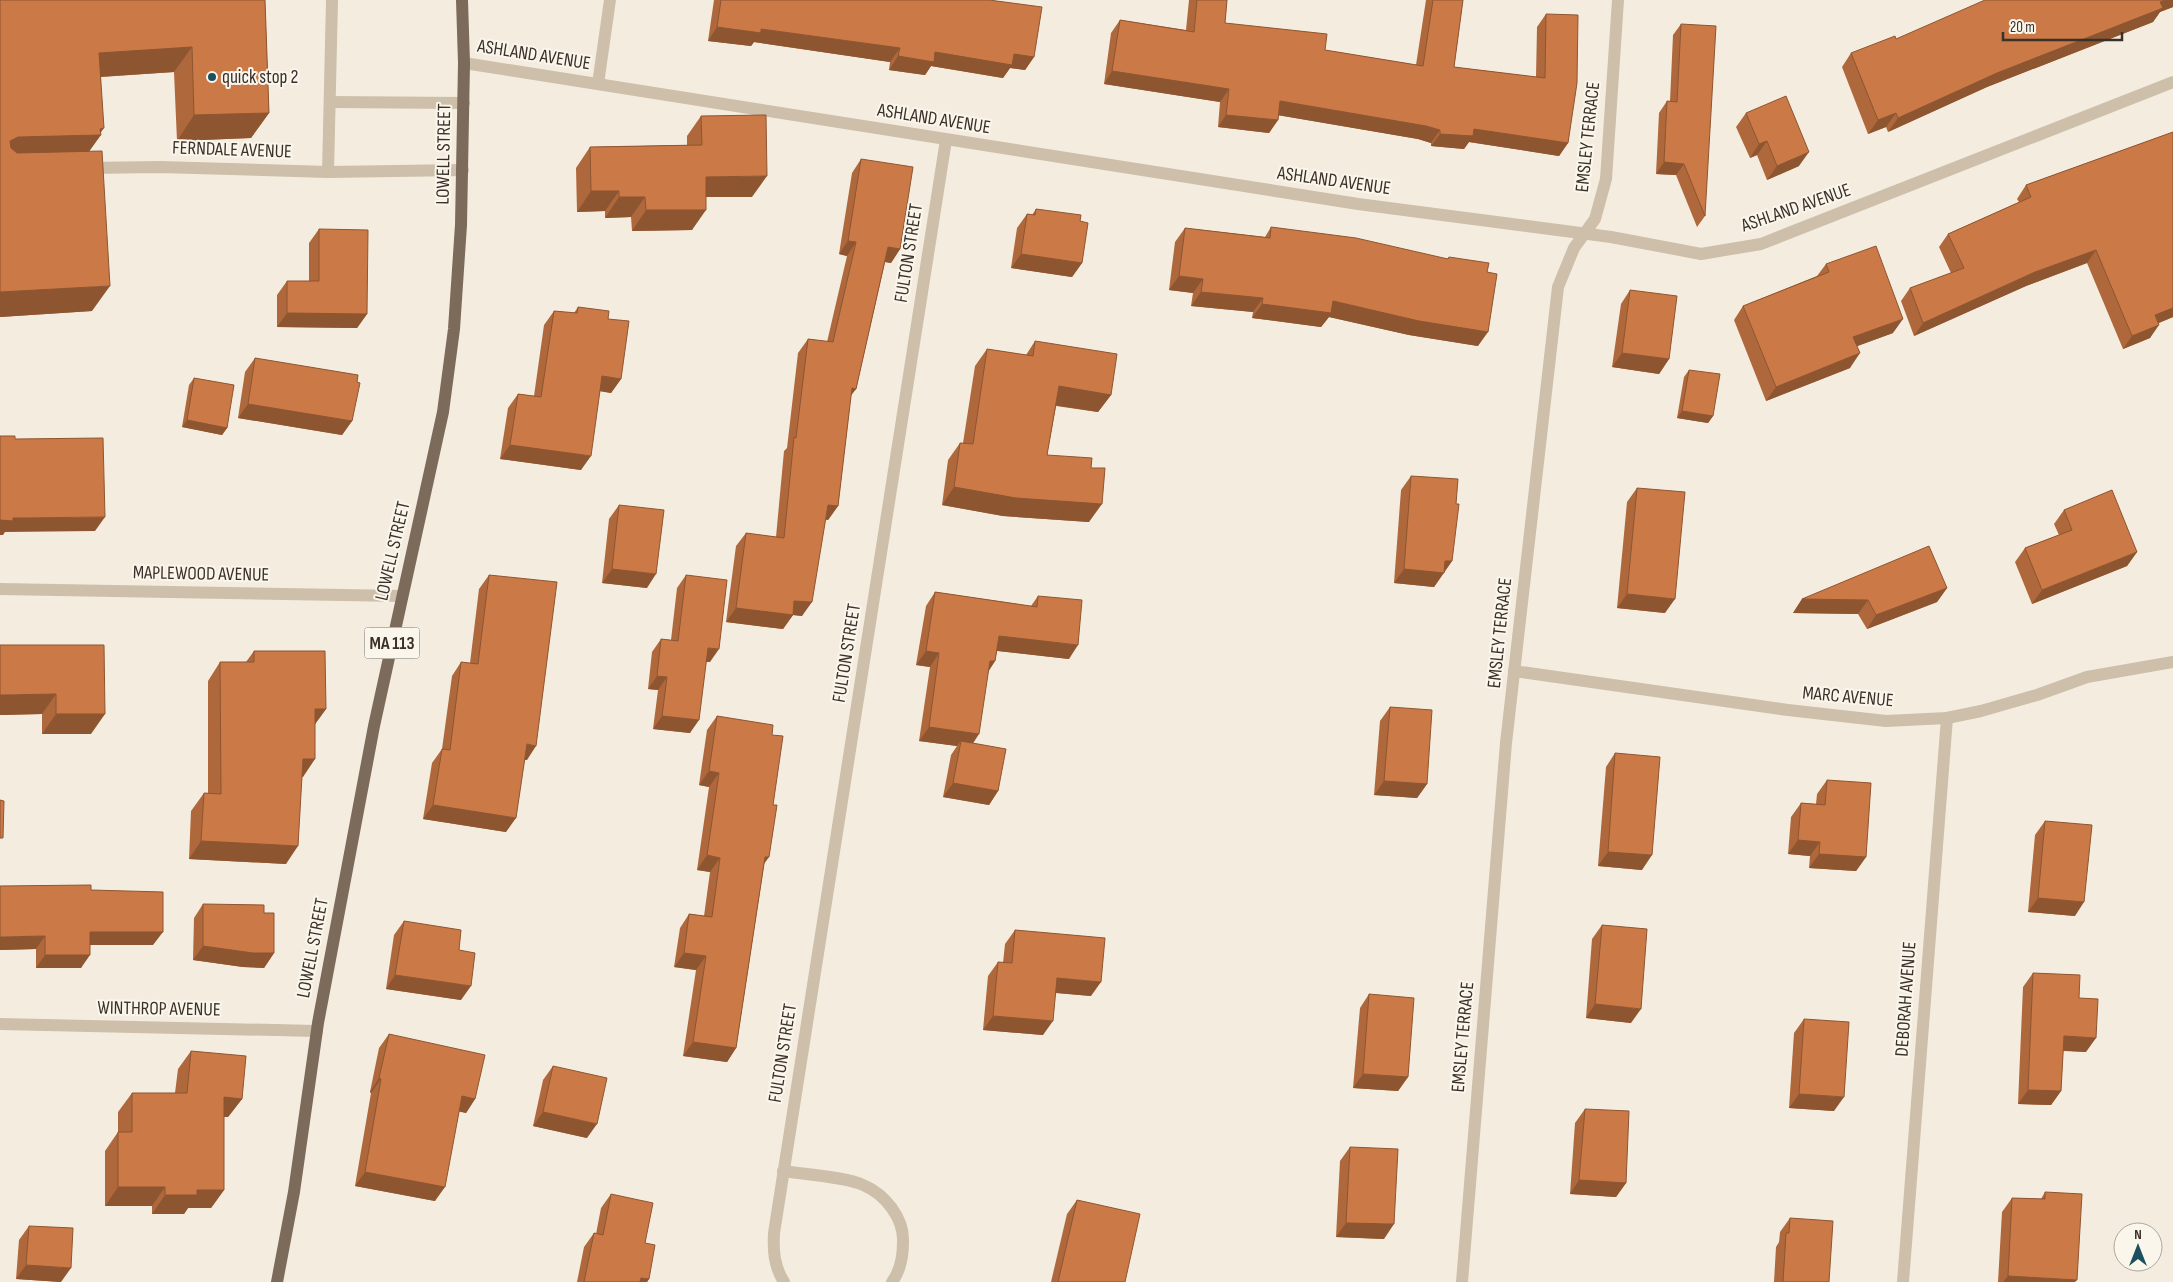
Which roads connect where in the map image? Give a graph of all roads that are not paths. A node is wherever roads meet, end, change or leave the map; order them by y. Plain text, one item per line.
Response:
1 (332, 0) edge
2 (462, 0) edge
3 (610, 0) edge
4 (1618, 0) edge
5 (464, 63) junction
6 (2173, 82) edge
7 (598, 84) junction
8 (330, 102) junction
9 (464, 103) junction
10 (946, 140) junction
11 (70, 169) edge
12 (463, 170) junction
13 (328, 172) junction
14 (1584, 234) junction
15 (0, 589) edge
16 (402, 596) junction
17 (2173, 662) edge
18 (1514, 672) junction
19 (1946, 718) junction
20 (0, 1024) edge
21 (317, 1031) junction
22 (783, 1171) junction
23 (277, 1282) edge
24 (784, 1282) edge
25 (892, 1282) edge
26 (1462, 1282) edge
27 (1903, 1282) edge

1 - 8 street
2 - 5 main road, LOWELL STREET / MA 113
3 - 7 street
4 - 14 street, EMSLEY TERRACE
5 - 7 street, ASHLAND AVENUE
5 - 9 main road, LOWELL STREET / MA 113
6 - 14 street, ASHLAND AVENUE
7 - 10 street, ASHLAND AVENUE
8 - 9 street
8 - 13 street
9 - 12 main road, LOWELL STREET / MA 113
10 - 14 street, ASHLAND AVENUE
10 - 22 street, FULTON STREET
11 - 13 street, FERNDALE AVENUE
12 - 13 street, FERNDALE AVENUE
12 - 16 main road, LOWELL STREET / MA 113
14 - 18 street, EMSLEY TERRACE
15 - 16 street, MAPLEWOOD AVENUE
16 - 21 main road, LOWELL STREET / MA 113
17 - 19 street, MARC AVENUE
18 - 19 street, MARC AVENUE
18 - 26 street, EMSLEY TERRACE
19 - 27 street, DEBORAH AVENUE
20 - 21 street, WINTHROP AVENUE
21 - 23 main road, LOWELL STREET / MA 113
22 - 24 street, FULTON STREET
22 - 25 street

